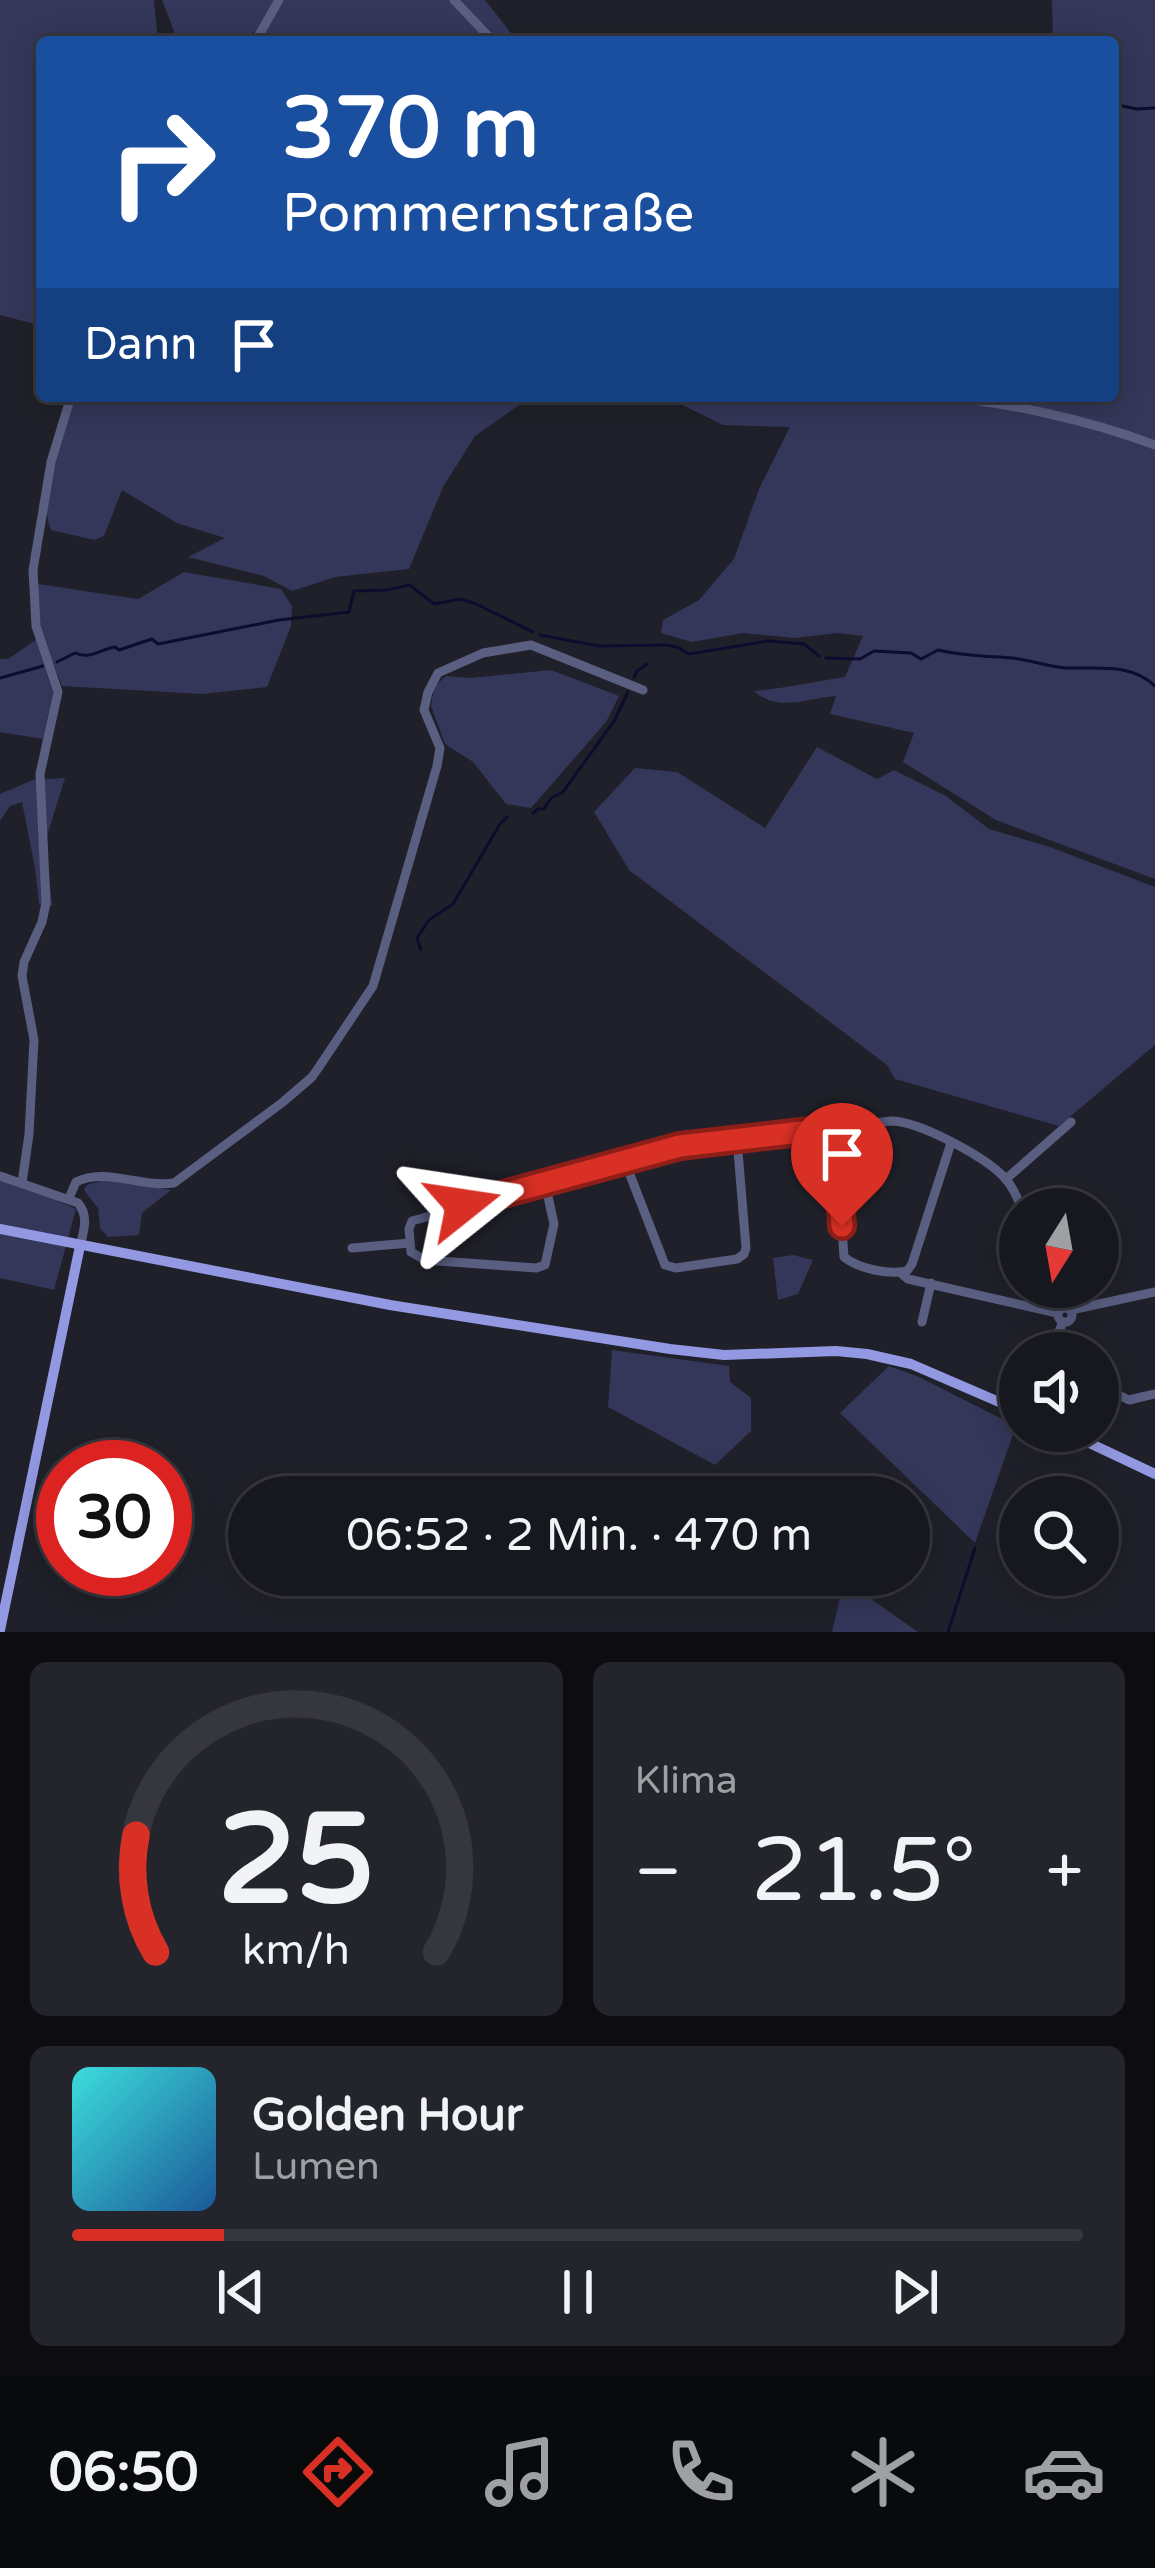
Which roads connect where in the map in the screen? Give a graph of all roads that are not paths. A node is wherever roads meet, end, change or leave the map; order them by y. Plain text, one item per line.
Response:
1 (279, 0) edge
2 (454, 0) edge
3 (258, 36) edge
4 (488, 36) edge
5 (68, 402) edge
6 (983, 402) edge
7 (1155, 445) edge
8 (643, 690) dead end
9 (1071, 1122) dead end
10 (835, 1128) junction
11 (737, 1139) junction
12 (951, 1144) junction
13 (625, 1162) junction
14 (0, 1176) edge
15 (1006, 1179) junction
16 (22, 1183) junction
17 (545, 1183) junction
18 (1011, 1188) edge
19 (69, 1198) junction
20 (0, 1229) edge
21 (410, 1243) junction
22 (80, 1246) junction
23 (352, 1248) dead end
24 (901, 1273) junction
25 (931, 1283) junction
26 (1155, 1294) edge
27 (1062, 1308) edge
28 (1064, 1313) junction
29 (922, 1322) dead end
30 (1057, 1332) edge
31 (1155, 1394) edge
32 (1119, 1395) edge
33 (999, 1403) edge
34 (1108, 1452) edge
35 (1155, 1474) edge
36 (0, 1630) edge

1 - 3 street
2 - 4 street
5 - 16 street
6 - 7 street
8 - 19 street
9 - 15 street
10 - 11 street
10 - 12 street
10 - 24 street
11 - 13 street
11 - 13 street
12 - 15 street
12 - 24 street
13 - 17 street
14 - 16 street
15 - 18 street
16 - 19 street
17 - 21 street
17 - 21 street
19 - 22 street
20 - 22 main road
21 - 23 street
22 - 33 main road
22 - 36 main road
24 - 25 street
25 - 28 street
25 - 29 street
26 - 28 street
27 - 28 street
28 - 30 street
31 - 32 street
34 - 35 main road

